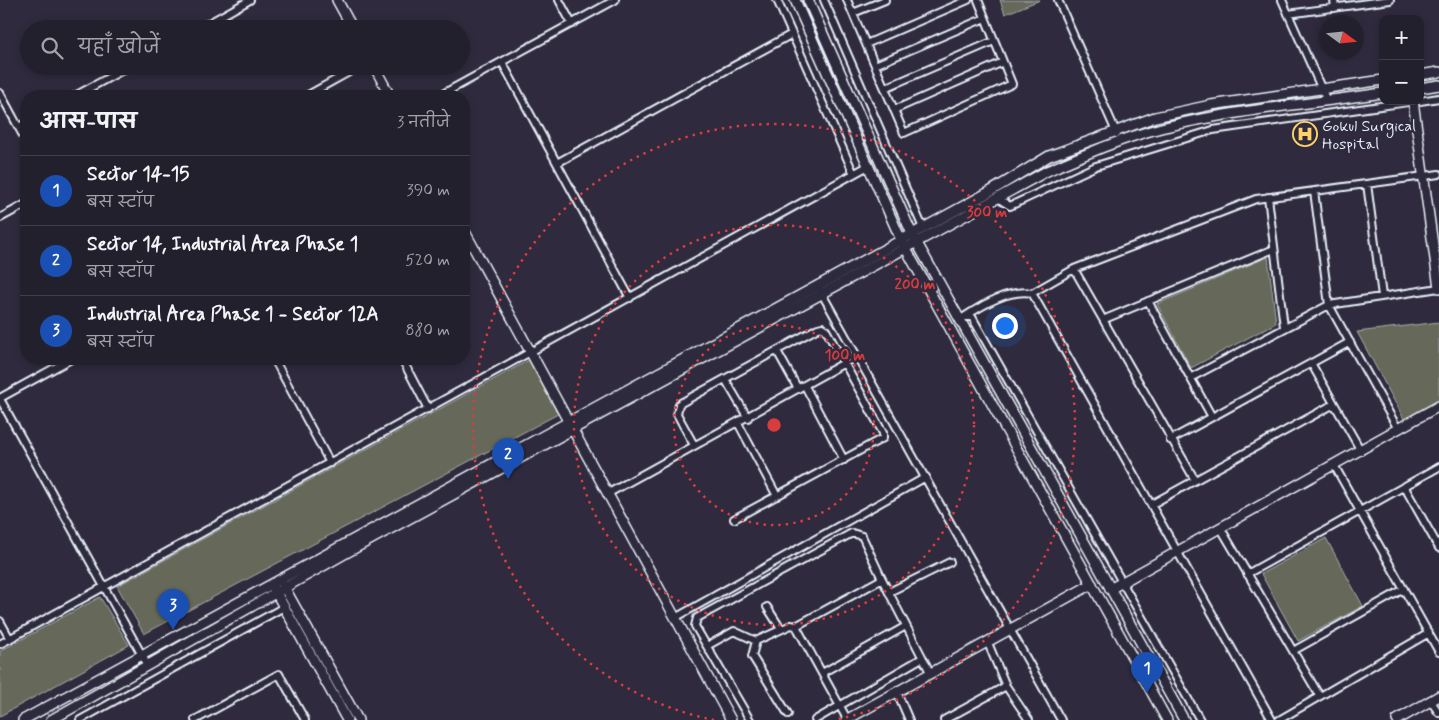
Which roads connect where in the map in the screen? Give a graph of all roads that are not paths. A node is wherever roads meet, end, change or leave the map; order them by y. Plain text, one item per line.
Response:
1 (250, 0) edge
2 (337, 0) edge
3 (559, 0) edge
4 (616, 0) edge
5 (777, 0) edge
6 (795, 0) edge
7 (808, 0) edge
8 (824, 0) edge
9 (847, 0) edge
10 (885, 0) edge
11 (968, 0) edge
12 (978, 0) edge
13 (1058, 0) edge
14 (1282, 0) edge
15 (1334, 0) edge
16 (1390, 0) edge
17 (1335, 8) junction
18 (853, 13) junction
19 (1288, 14) junction
20 (985, 18) junction
21 (214, 20) edge
22 (348, 20) edge
23 (572, 24) junction
24 (792, 34) junction
25 (994, 41) junction
26 (866, 44) junction
27 (502, 62) junction
28 (1003, 62) junction
29 (875, 65) junction
30 (1439, 72) edge
31 (1424, 74) edge
32 (114, 75) edge
33 (344, 75) edge
34 (379, 75) edge
35 (1379, 81) edge
36 (1439, 85) edge
37 (1424, 87) edge
38 (885, 88) junction
39 (1321, 89) junction
40 (86, 90) edge
41 (317, 90) edge
42 (387, 90) edge
43 (450, 90) edge
44 (0, 93) edge
45 (1379, 94) edge
46 (1439, 98) edge
47 (1424, 100) edge
48 (1327, 101) junction
49 (1388, 105) edge
50 (1416, 105) edge
51 (894, 110) junction
52 (19, 127) edge
53 (1116, 131) junction
54 (1120, 141) junction
55 (557, 163) junction
56 (868, 166) junction
57 (854, 174) junction
58 (1439, 174) edge
59 (1423, 176) junction
60 (1367, 184) junction
61 (1314, 191) junction
62 (1268, 197) junction
63 (999, 198) junction
64 (20, 207) edge
65 (0, 218) edge
66 (923, 228) junction
67 (914, 237) junction
68 (470, 241) edge
69 (903, 243) junction
70 (1274, 249) junction
71 (1074, 269) junction
72 (1439, 288) edge
73 (820, 289) junction
74 (1032, 293) junction
75 (1382, 296) junction
76 (630, 298) junction
77 (1148, 301) junction
78 (1329, 305) junction
79 (962, 317) junction
80 (1105, 319) junction
81 (1284, 327) junction
82 (1350, 342) junction
83 (778, 350) junction
84 (530, 353) junction
85 (857, 356) junction
86 (1311, 363) junction
87 (844, 364) junction
88 (60, 365) edge
89 (277, 365) edge
90 (405, 365) edge
91 (1192, 377) junction
92 (725, 379) junction
93 (801, 388) junction
94 (0, 398) edge
95 (1334, 404) junction
96 (1439, 406) edge
97 (428, 409) junction
98 (1212, 417) junction
99 (748, 418) junction
100 (738, 423) junction
101 (570, 426) junction
102 (1398, 429) junction
103 (1170, 440) junction
104 (694, 445) junction
105 (1361, 451) junction
106 (844, 460) junction
107 (330, 463) junction
108 (1334, 465) junction
109 (1439, 467) edge
110 (926, 477) junction
111 (1195, 480) junction
112 (1404, 486) junction
113 (607, 494) junction
114 (777, 496) junction
115 (1152, 504) junction
116 (1360, 511) junction
117 (734, 519) dead end
118 (1220, 527) junction
119 (1439, 548) edge
120 (1178, 550) junction
121 (950, 562) dead end
122 (1246, 574) junction
123 (882, 579) junction
124 (275, 582) junction
125 (1121, 582) junction
126 (1094, 586) junction
127 (1109, 586) junction
128 (105, 587) junction
129 (286, 589) junction
130 (1404, 589) junction
131 (889, 592) junction
132 (277, 594) junction
133 (284, 607) junction
134 (767, 607) dead end
135 (675, 618) junction
136 (0, 621) edge
137 (796, 626) junction
138 (906, 626) junction
139 (781, 629) junction
140 (1012, 630) junction
141 (1429, 633) junction
142 (10, 639) junction
143 (756, 641) junction
144 (988, 643) junction
145 (0, 644) edge
146 (707, 646) junction
147 (1293, 651) junction
148 (1439, 652) edge
149 (142, 654) junction
150 (922, 658) junction
151 (148, 666) junction
152 (822, 674) junction
153 (931, 674) junction
154 (1006, 686) junction
155 (897, 692) junction
156 (1319, 695) junction
157 (1435, 698) edge
158 (840, 705) junction
159 (788, 714) dead end
160 (1439, 714) edge
161 (850, 719) edge
162 (23, 720) edge
163 (51, 720) edge
164 (80, 720) edge
165 (196, 720) edge
166 (305, 720) edge
167 (347, 720) edge
168 (358, 720) edge
169 (732, 720) edge
170 (750, 720) edge
171 (815, 720) edge
172 (909, 720) edge
173 (944, 720) edge
174 (1029, 720) edge
175 (1061, 720) edge
176 (1167, 720) edge
177 (1184, 720) edge
178 (1200, 720) edge
179 (1272, 720) edge
180 (1279, 720) edge
181 (1397, 720) edge

1 - 21 street
2 - 22 street
3 - 23 street
4 - 23 street
5 - 24 street
6 - 56 street
7 - 67 street
8 - 66 street
9 - 18 street
10 - 18 street
11 - 26 street
12 - 20 street
13 - 53 street
14 - 19 street
15 - 17 street
16 - 17 street
17 - 19 street
18 - 26 street
19 - 39 street
20 - 25 street
20 - 29 street
23 - 27 street
24 - 55 street
24 - 57 street
25 - 28 street
25 - 38 street
26 - 29 street
27 - 43 street
27 - 55 street
28 - 51 street
28 - 51 street
29 - 38 street
30 - 31 street
32 - 40 street
33 - 41 street
34 - 42 street
35 - 39 street
36 - 37 street
38 - 51 street
39 - 48 street
39 - 53 street
44 - 52 street
45 - 48 street
46 - 47 street
48 - 54 street
49 - 63 street
50 - 59 street
53 - 54 street
53 - 66 street
54 - 63 street
55 - 76 street
56 - 57 street
56 - 69 street
57 - 76 street
58 - 59 street
59 - 60 street
59 - 72 street
60 - 61 street
60 - 75 street
61 - 62 street
61 - 78 street
62 - 70 street
62 - 71 street
63 - 67 street
64 - 65 street
66 - 67 street
67 - 69 street
67 - 79 street
68 - 84 street
69 - 73 street
69 - 126 street
70 - 77 street
70 - 81 street
71 - 74 street
71 - 80 street
72 - 75 street
73 - 85 street
73 - 101 street
74 - 79 street
74 - 115 street
75 - 78 street
76 - 84 street
77 - 80 street
77 - 91 street
78 - 81 street
78 - 82 street
79 - 125 street
79 - 127 street
80 - 103 street
81 - 91 street
82 - 86 street
82 - 102 street
83 - 87 street
83 - 92 street
83 - 93 street
84 - 97 street
84 - 101 street
85 - 87 street
85 - 110 street
86 - 95 street
86 - 98 street
87 - 93 street
87 - 106 street
88 - 94 street
89 - 107 street
90 - 97 street
91 - 98 street
92 - 99 street
92 - 104 street
93 - 99 street
93 - 106 street
94 - 128 street
95 - 105 street
95 - 111 street
96 - 102 street
97 - 107 street
98 - 103 street
99 - 100 street
100 - 104 street
100 - 114 street
101 - 113 street
101 - 124 street
101 - 129 street
102 - 105 street
103 - 111 street
104 - 113 street
105 - 108 street
106 - 114 street
107 - 128 street
108 - 116 street
108 - 118 street
109 - 112 street
110 - 135 street
110 - 140 street
111 - 115 street
112 - 116 street
112 - 119 street
113 - 135 street
114 - 117 street
115 - 120 street
116 - 122 street
116 - 130 street
118 - 120 street
118 - 122 street
120 - 125 street
120 - 179 street
121 - 131 street
122 - 147 street
123 - 131 street
123 - 137 street
123 - 146 street
124 - 129 street
124 - 132 street
124 - 149 street
125 - 127 street
125 - 178 street
126 - 127 street
126 - 140 street
126 - 176 street
127 - 177 street
128 - 142 street
128 - 149 street
129 - 132 street
129 - 168 street
130 - 141 street
130 - 147 street
131 - 138 street
132 - 133 street
132 - 151 street
133 - 164 street
133 - 167 street
134 - 139 street
135 - 169 street
136 - 142 street
137 - 139 street
137 - 152 street
138 - 150 street
138 - 152 street
139 - 143 street
140 - 144 street
140 - 175 street
141 - 148 street
141 - 156 street
142 - 145 street
143 - 146 street
143 - 159 street
144 - 153 street
144 - 154 street
146 - 170 street
147 - 156 street
149 - 151 street
149 - 162 street
150 - 153 street
150 - 158 street
151 - 163 street
152 - 158 street
153 - 155 street
154 - 173 street
154 - 174 street
155 - 161 street
155 - 172 street
156 - 180 street
157 - 160 street
157 - 181 street
158 - 161 street
158 - 171 street
165 - 166 street

